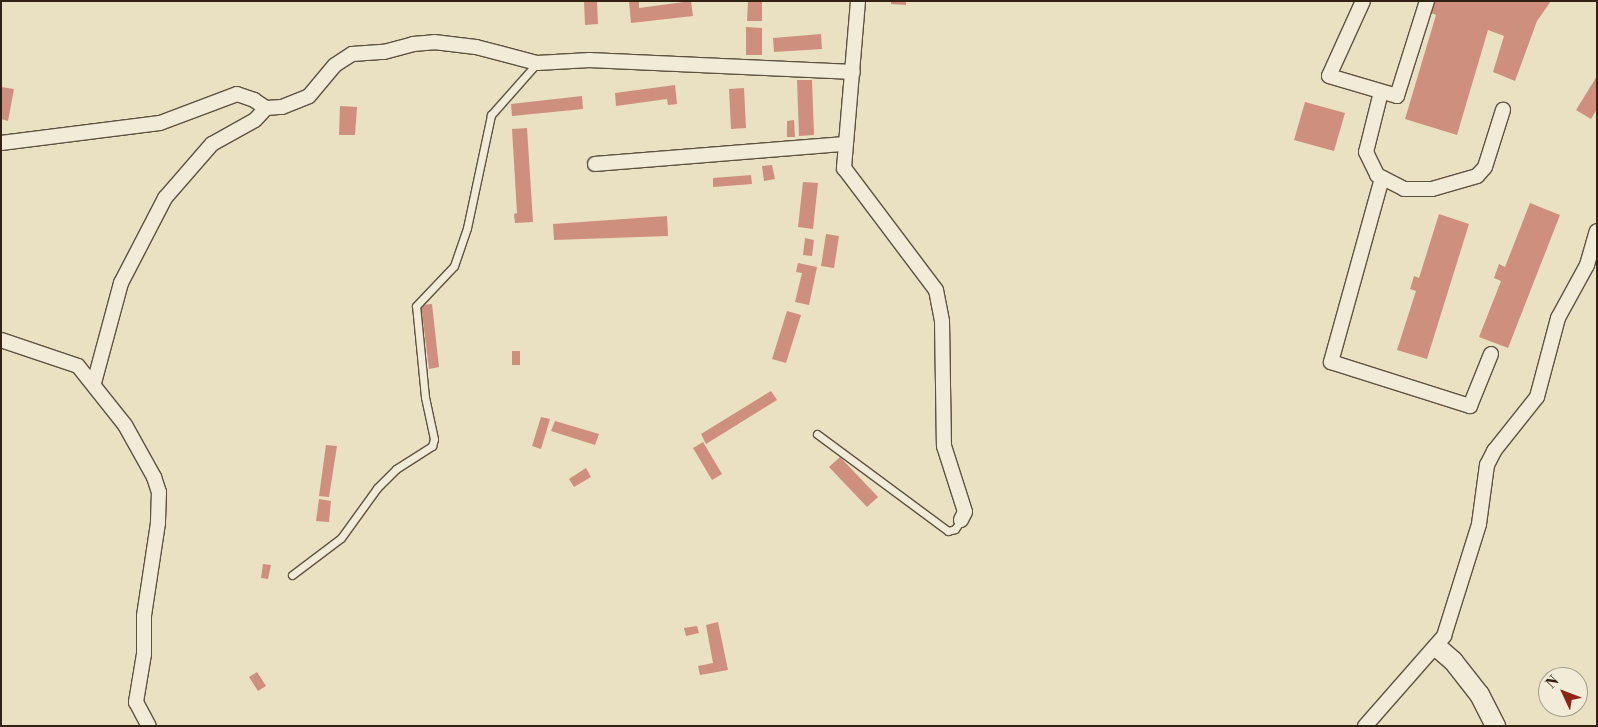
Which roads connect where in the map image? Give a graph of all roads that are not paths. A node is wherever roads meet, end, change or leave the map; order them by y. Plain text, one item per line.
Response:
1 (858, 1) edge
2 (1363, 1) edge
3 (1427, 1) edge
4 (537, 64) junction
5 (853, 72) junction
6 (1381, 92) junction
7 (266, 108) junction
8 (1504, 110) dead end
9 (1, 143) edge
10 (844, 144) junction
11 (595, 164) dead end
12 (1382, 178) junction
13 (1597, 231) edge
14 (1, 340) edge
15 (1491, 354) dead end
16 (94, 382) junction
17 (816, 434) dead end
18 (961, 520) joint
19 (292, 575) dead end
20 (1437, 647) junction
21 (149, 726) edge
22 (1365, 726) edge
23 (1495, 726) edge

1 - 5 street
2 - 6 street
3 - 6 street
4 - 5 street
4 - 7 street
4 - 19 lane
5 - 10 street
6 - 12 street
7 - 9 street
7 - 16 street
8 - 12 street
10 - 11 street
10 - 18 street
12 - 15 street
13 - 20 street
14 - 16 street
16 - 21 street
17 - 18 lane
20 - 22 street
20 - 23 street

